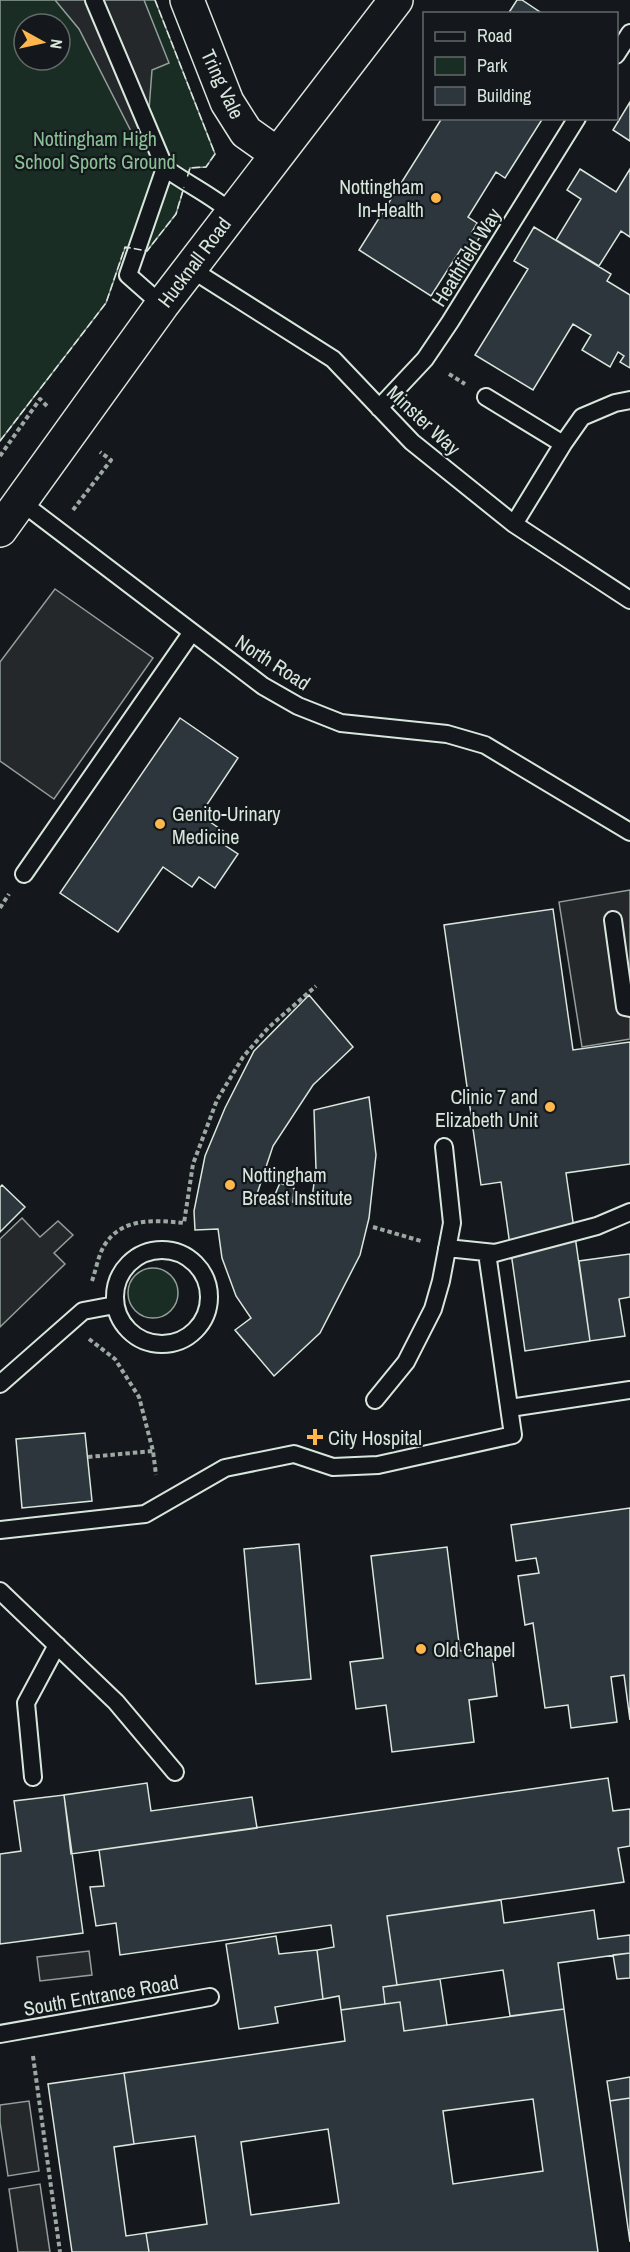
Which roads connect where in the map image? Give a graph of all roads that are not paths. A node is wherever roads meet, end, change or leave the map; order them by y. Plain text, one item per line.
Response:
1 (94, 0) edge
2 (187, 0) edge
3 (396, 0) edge
4 (630, 33) edge
5 (618, 52) edge
6 (576, 120) edge
7 (278, 154) junction
8 (165, 168) junction
9 (231, 212) junction
10 (190, 269) junction
11 (162, 305) junction
12 (486, 398) road end
13 (630, 400) edge
14 (379, 408) junction
15 (563, 444) junction
16 (21, 502) junction
17 (514, 524) junction
18 (0, 530) edge
19 (630, 600) edge
20 (192, 632) junction
21 (630, 832) edge
22 (24, 874) dead end
23 (613, 920) dead end
24 (630, 1008) edge
25 (444, 1147) dead end
26 (630, 1212) edge
27 (447, 1248) junction
28 (487, 1253) junction
29 (115, 1305) junction
30 (0, 1384) edge
31 (630, 1390) edge
32 (375, 1400) dead end
33 (510, 1408) junction
34 (0, 1530) edge
35 (0, 1591) edge
36 (57, 1646) junction
37 (175, 1772) dead end
38 (33, 1776) dead end
39 (210, 1997) dead end
40 (0, 2034) edge

1 - 8 lane
2 - 7 main road, Tring Vale
3 - 7 main road, Hucknall Road
4 - 5 lane
6 - 14 lane, Heathfield Way
7 - 9 main road, Hucknall Road
8 - 9 lane
8 - 11 lane
9 - 10 main road, Hucknall Road
10 - 11 main road, Hucknall Road
10 - 14 lane, Minster Way
11 - 16 main road, Hucknall Road
12 - 15 lane
13 - 15 lane
14 - 17 lane, Minster Way
15 - 17 lane
16 - 18 main road, Hucknall Road
16 - 20 lane, North Road
17 - 19 lane, Minster Way
20 - 21 lane, North Road
20 - 22 lane
23 - 24 lane
25 - 27 lane
26 - 28 lane
27 - 28 lane
27 - 32 lane
28 - 33 lane
29 - 29 lane
29 - 30 lane
31 - 33 lane
33 - 34 lane
35 - 36 lane
36 - 37 lane
36 - 38 lane
39 - 40 lane, South Entrance Road

